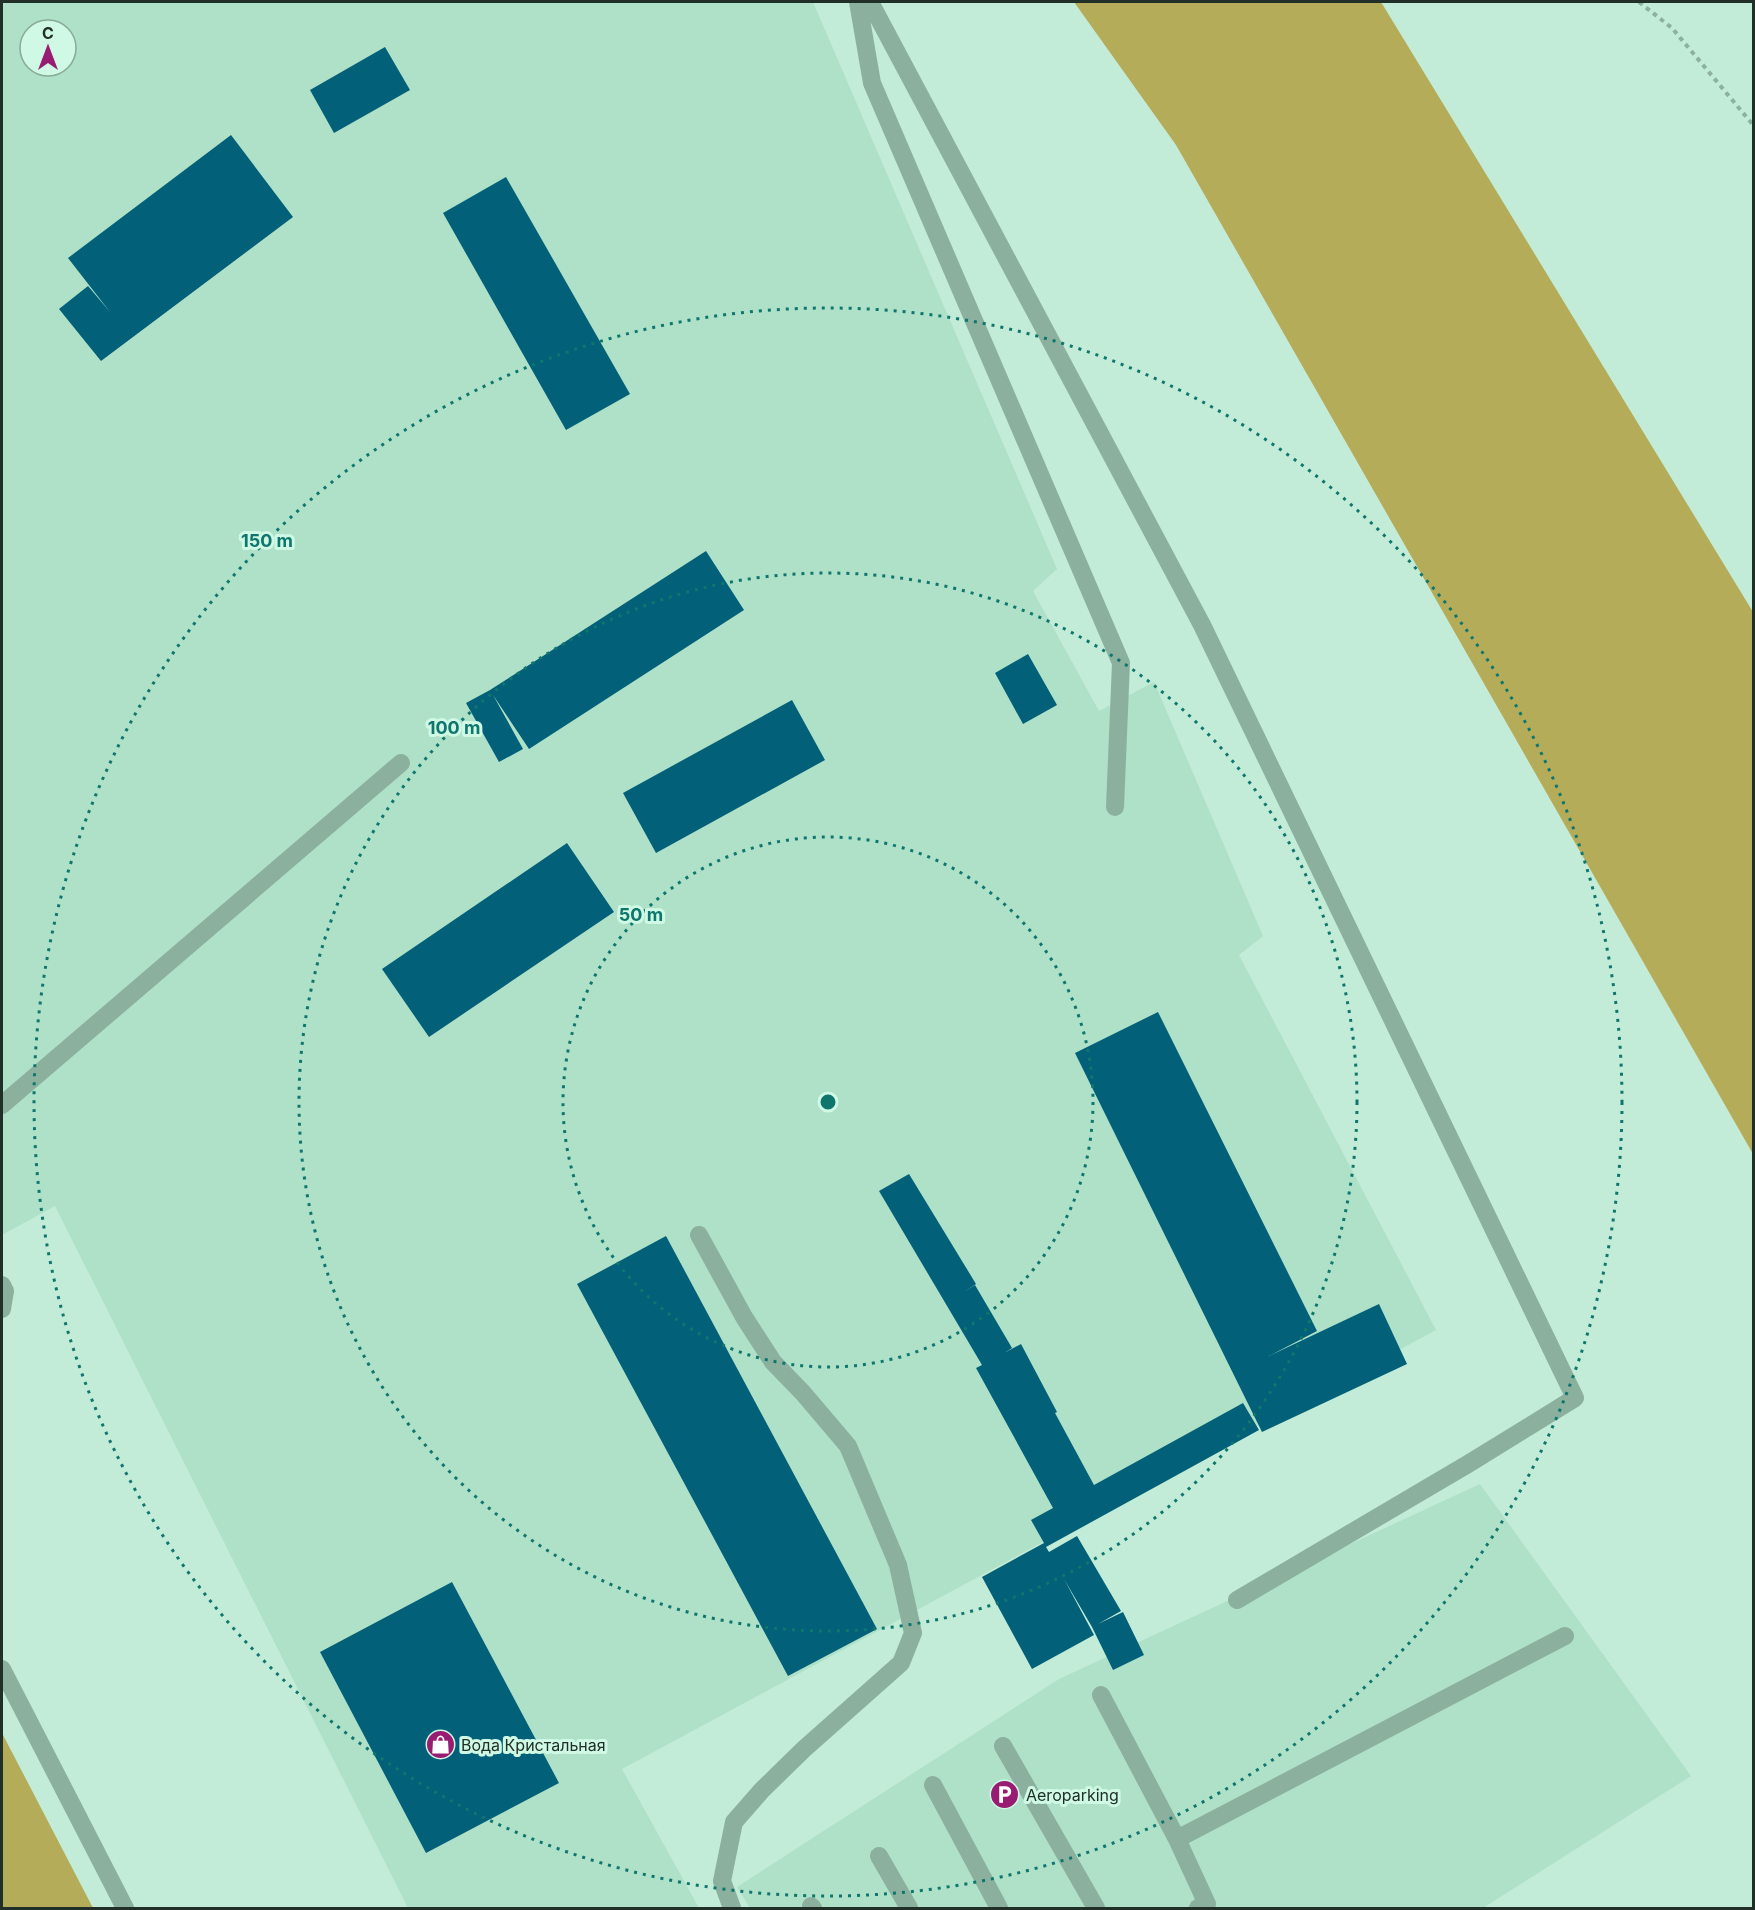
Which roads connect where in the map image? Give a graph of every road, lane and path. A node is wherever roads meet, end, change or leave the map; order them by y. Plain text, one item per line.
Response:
1 (858, 2) edge
2 (870, 2) edge
3 (1639, 2) edge
4 (1754, 126) edge
5 (401, 763) dead end
6 (1115, 807) dead end
7 (2, 1105) edge
8 (699, 1235) dead end
9 (2, 1285) edge
10 (2, 1309) edge
11 (1237, 1600) dead end
12 (1565, 1636) dead end
13 (2, 1669) edge
14 (1101, 1695) dead end
15 (1004, 1746) dead end
16 (933, 1785) dead end
17 (1177, 1839) junction
18 (879, 1856) dead end
19 (125, 1908) edge
20 (732, 1908) edge
21 (909, 1908) edge
22 (999, 1908) edge
23 (1096, 1908) edge
24 (1198, 1908) edge

1 - 6 lane
2 - 11 lane
3 - 4 path
5 - 7 lane
8 - 20 lane
9 - 10 lane
12 - 17 lane
13 - 19 lane
14 - 17 lane
15 - 23 lane
16 - 22 lane
17 - 24 lane
18 - 21 lane

